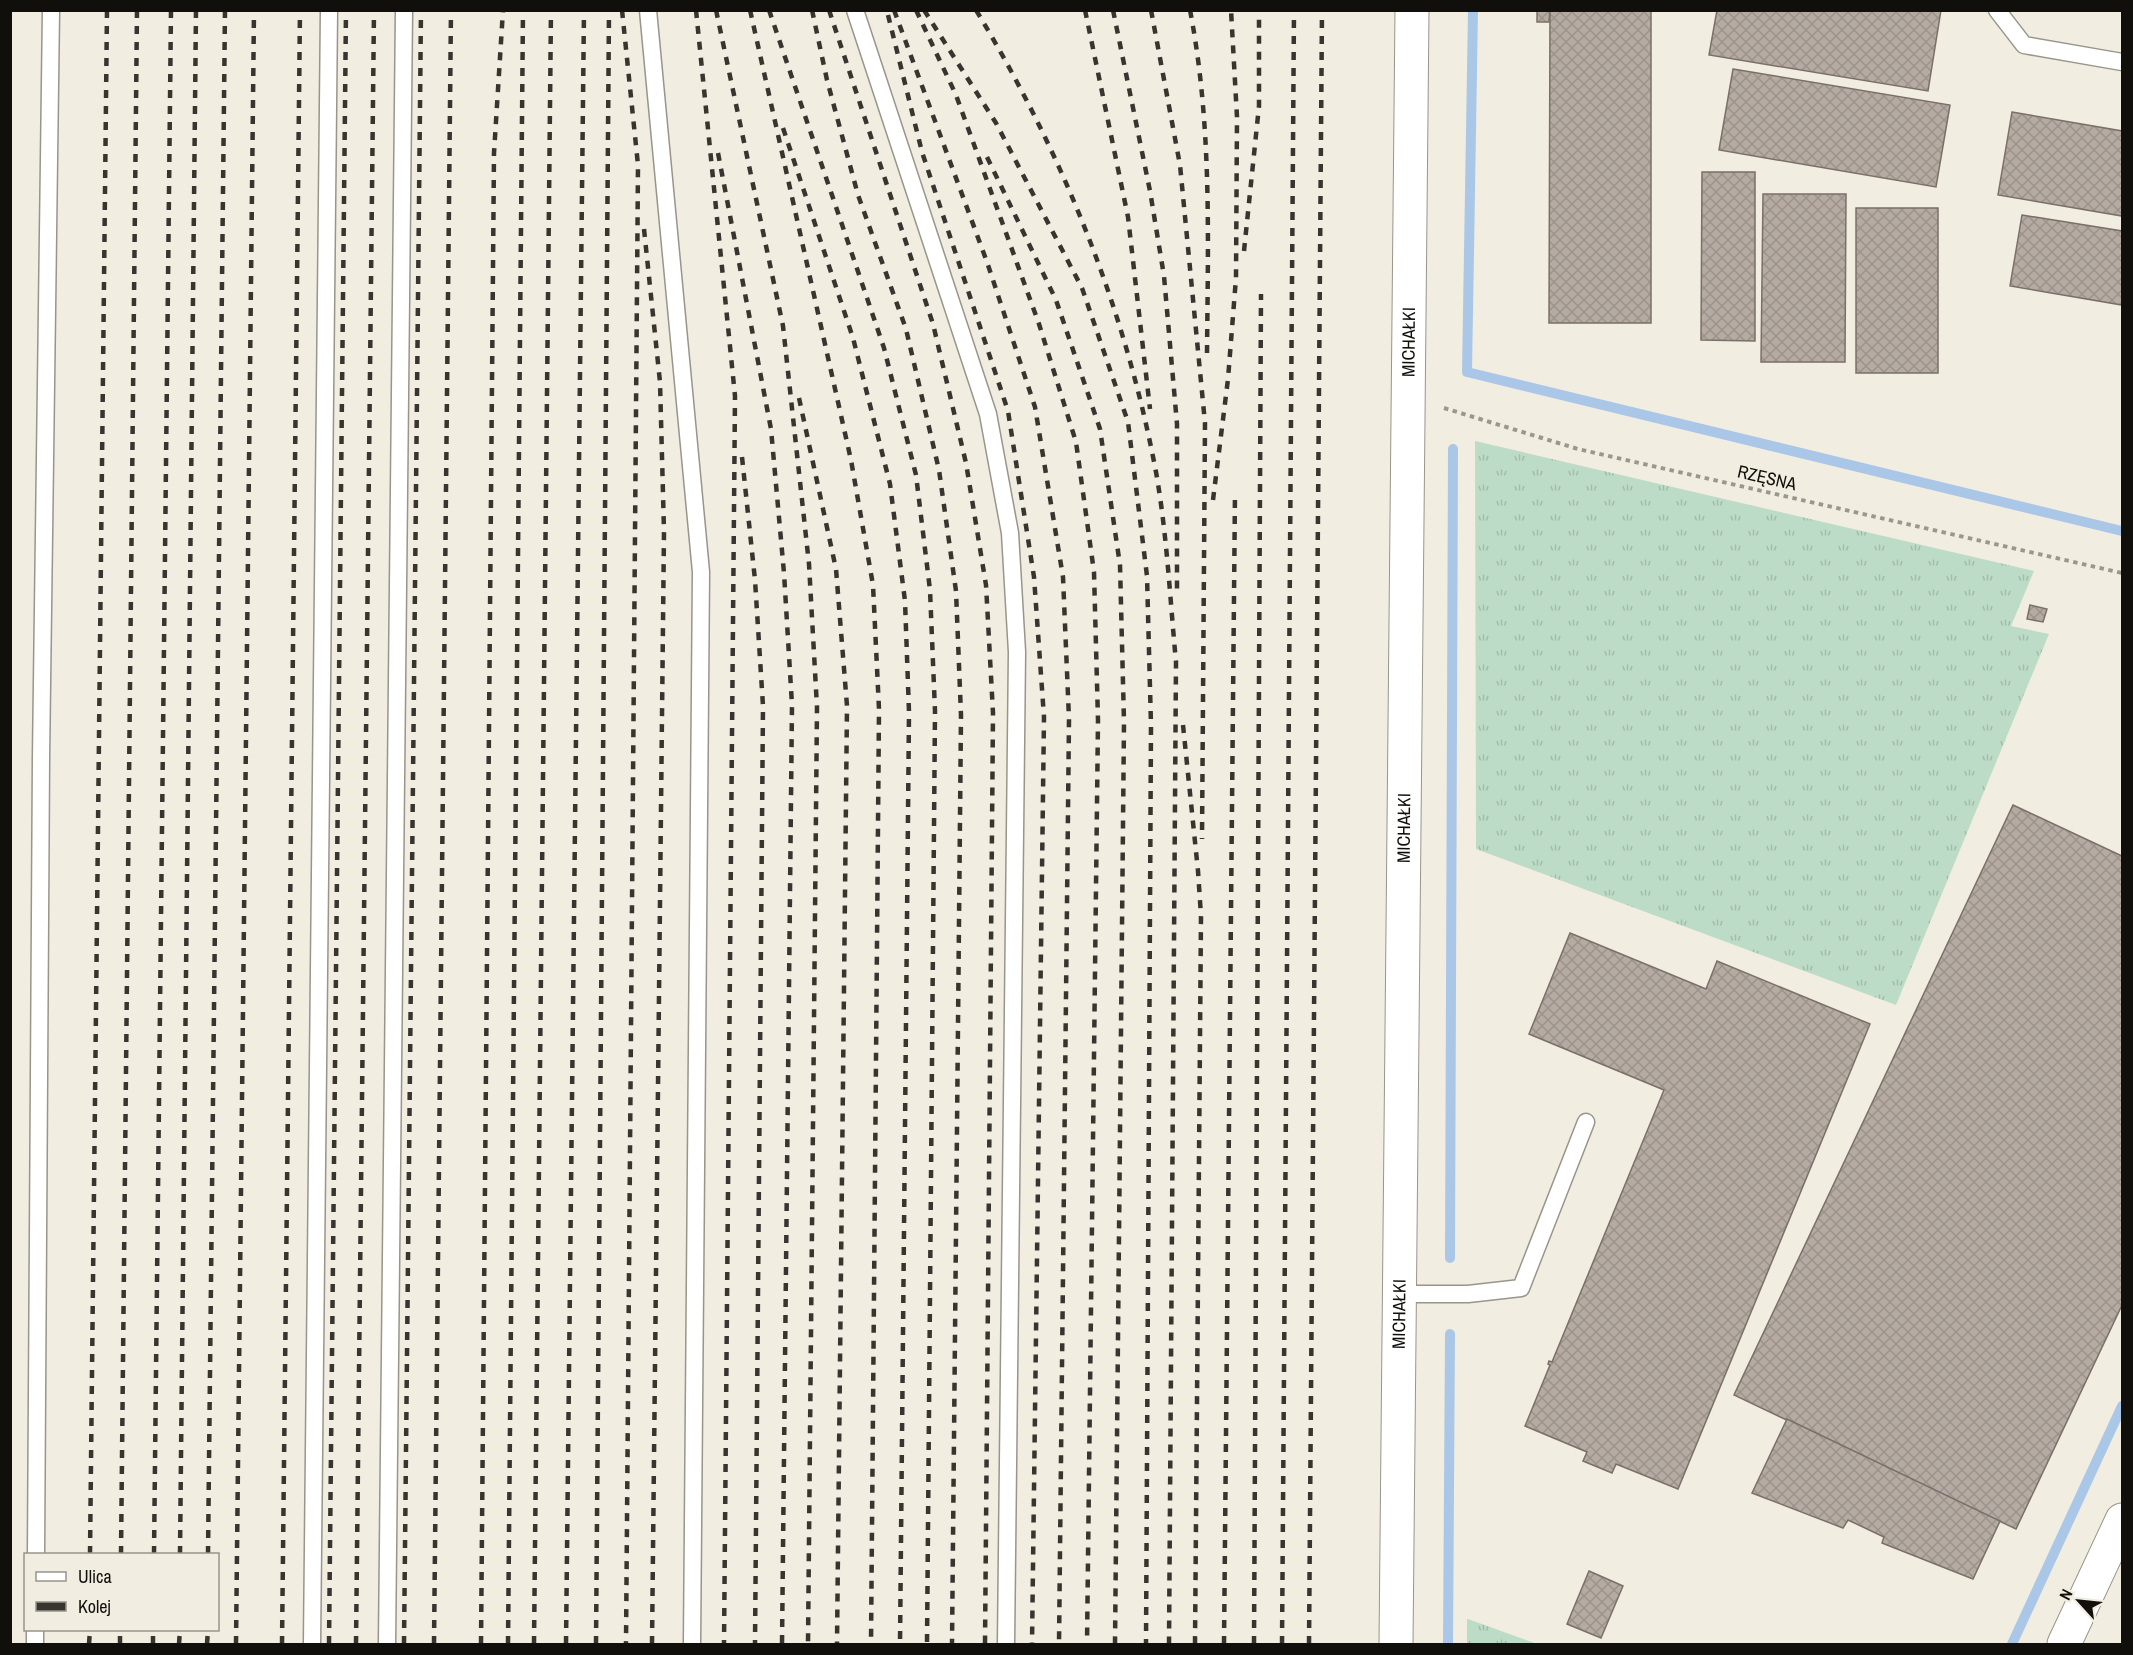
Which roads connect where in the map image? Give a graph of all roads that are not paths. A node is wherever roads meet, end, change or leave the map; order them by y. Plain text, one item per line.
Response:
1 (51, 10) edge
2 (329, 10) edge
3 (404, 10) edge
4 (648, 10) edge
5 (855, 10) edge
6 (1412, 10) edge
7 (1997, 10) edge
8 (2122, 62) edge
9 (1586, 1122) dead end
10 (1400, 1294) junction
11 (2122, 1520) edge
12 (36, 1553) edge
13 (312, 1644) edge
14 (387, 1644) edge
15 (692, 1644) edge
16 (1006, 1644) edge
17 (1396, 1644) edge
18 (2064, 1644) edge

1 - 12 lane
2 - 13 lane
3 - 14 lane
4 - 15 lane
5 - 16 lane
6 - 10 street, MICHAŁKI
7 - 8 lane
9 - 10 lane
10 - 17 street, MICHAŁKI
11 - 18 street

